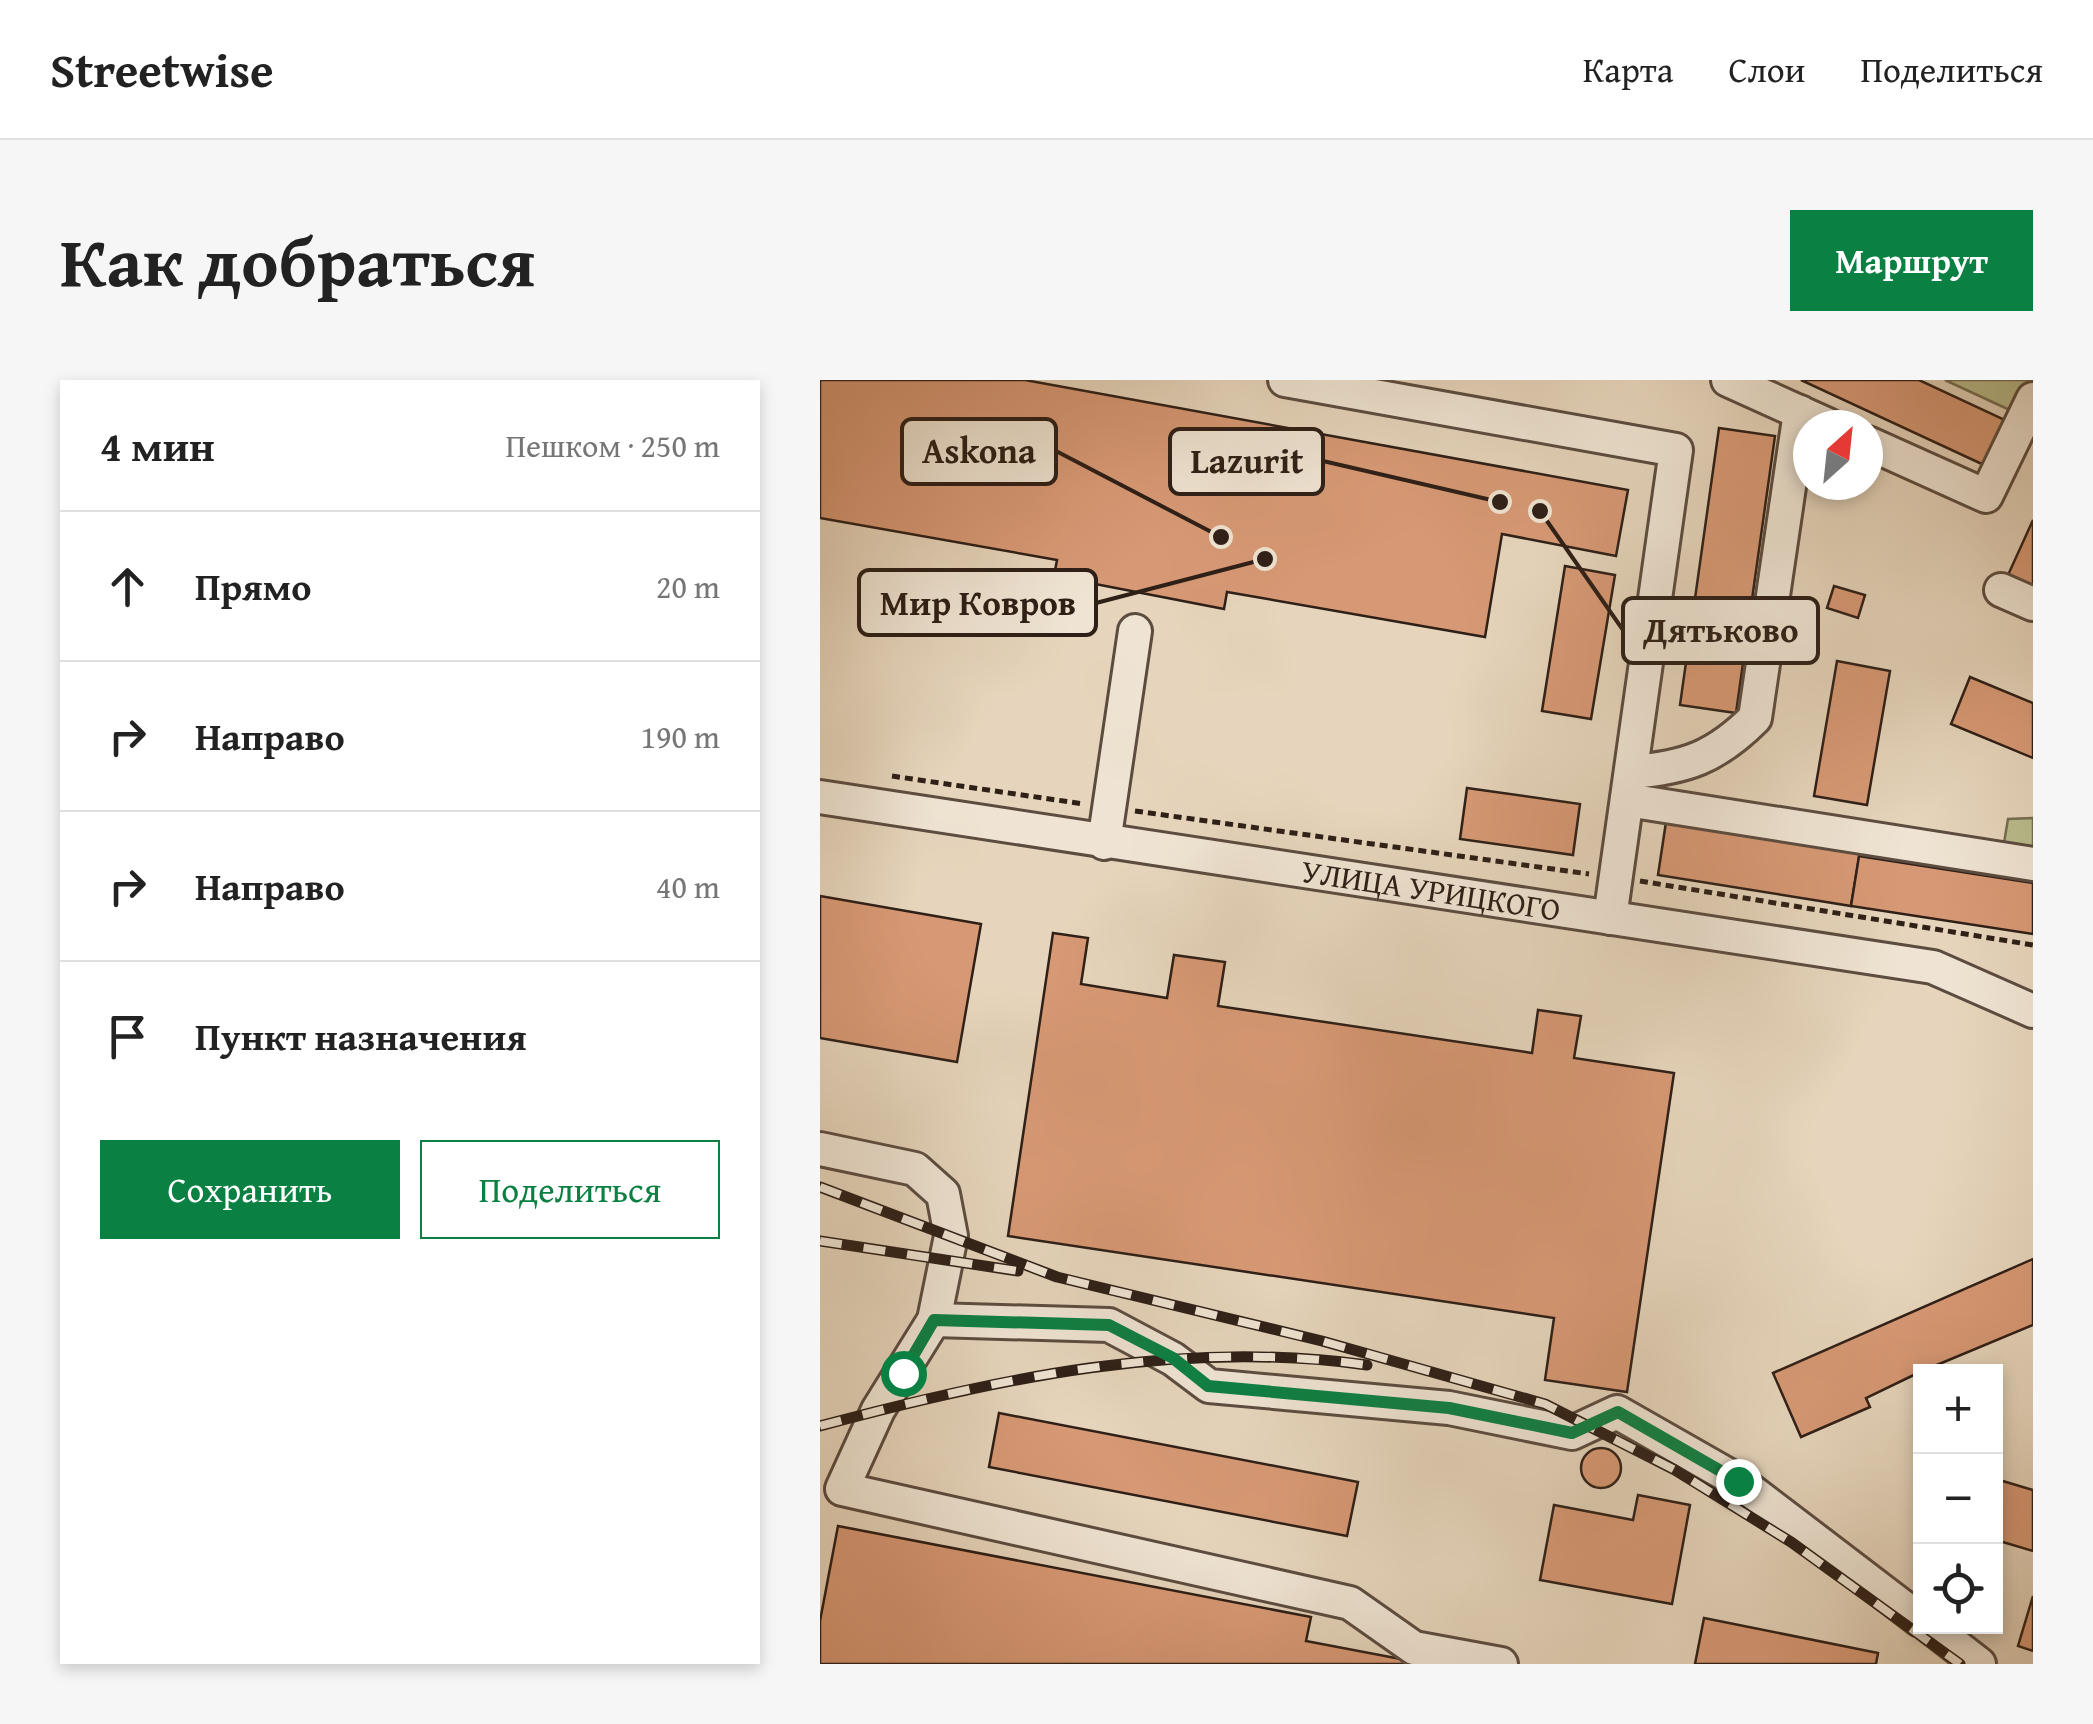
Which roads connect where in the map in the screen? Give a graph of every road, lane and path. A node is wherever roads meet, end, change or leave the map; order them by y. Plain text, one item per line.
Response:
1 (1284, 380) edge
2 (1728, 380) edge
3 (2033, 399) edge
4 (1794, 410) edge
5 (1883, 450) edge
6 (1798, 500) edge
7 (2001, 590) dead end
8 (2033, 604) edge
9 (1135, 631) dead end
10 (878, 774) dead end
11 (1629, 786) junction
12 (820, 798) edge
13 (1109, 807) junction
14 (1104, 843) junction
15 (2033, 864) edge
16 (1615, 878) junction
17 (1610, 918) junction
18 (2033, 945) edge
19 (2033, 1011) edge
20 (820, 1149) edge
21 (934, 1320) junction
22 (1913, 1615) edge
23 (1940, 1634) edge
24 (1501, 1664) edge
25 (1979, 1664) edge

1 - 11 street
2 - 4 street
3 - 5 street
6 - 11 street
7 - 8 street
9 - 13 street
10 - 13 path
11 - 15 street
11 - 16 street
12 - 14 street, УЛИЦА УРИЦКОГО
13 - 14 street
13 - 16 path
14 - 17 street, УЛИЦА УРИЦКОГО
16 - 17 street
16 - 18 path
17 - 19 street, УЛИЦА УРИЦКОГО
20 - 21 street
21 - 22 street
21 - 24 street
23 - 25 street

